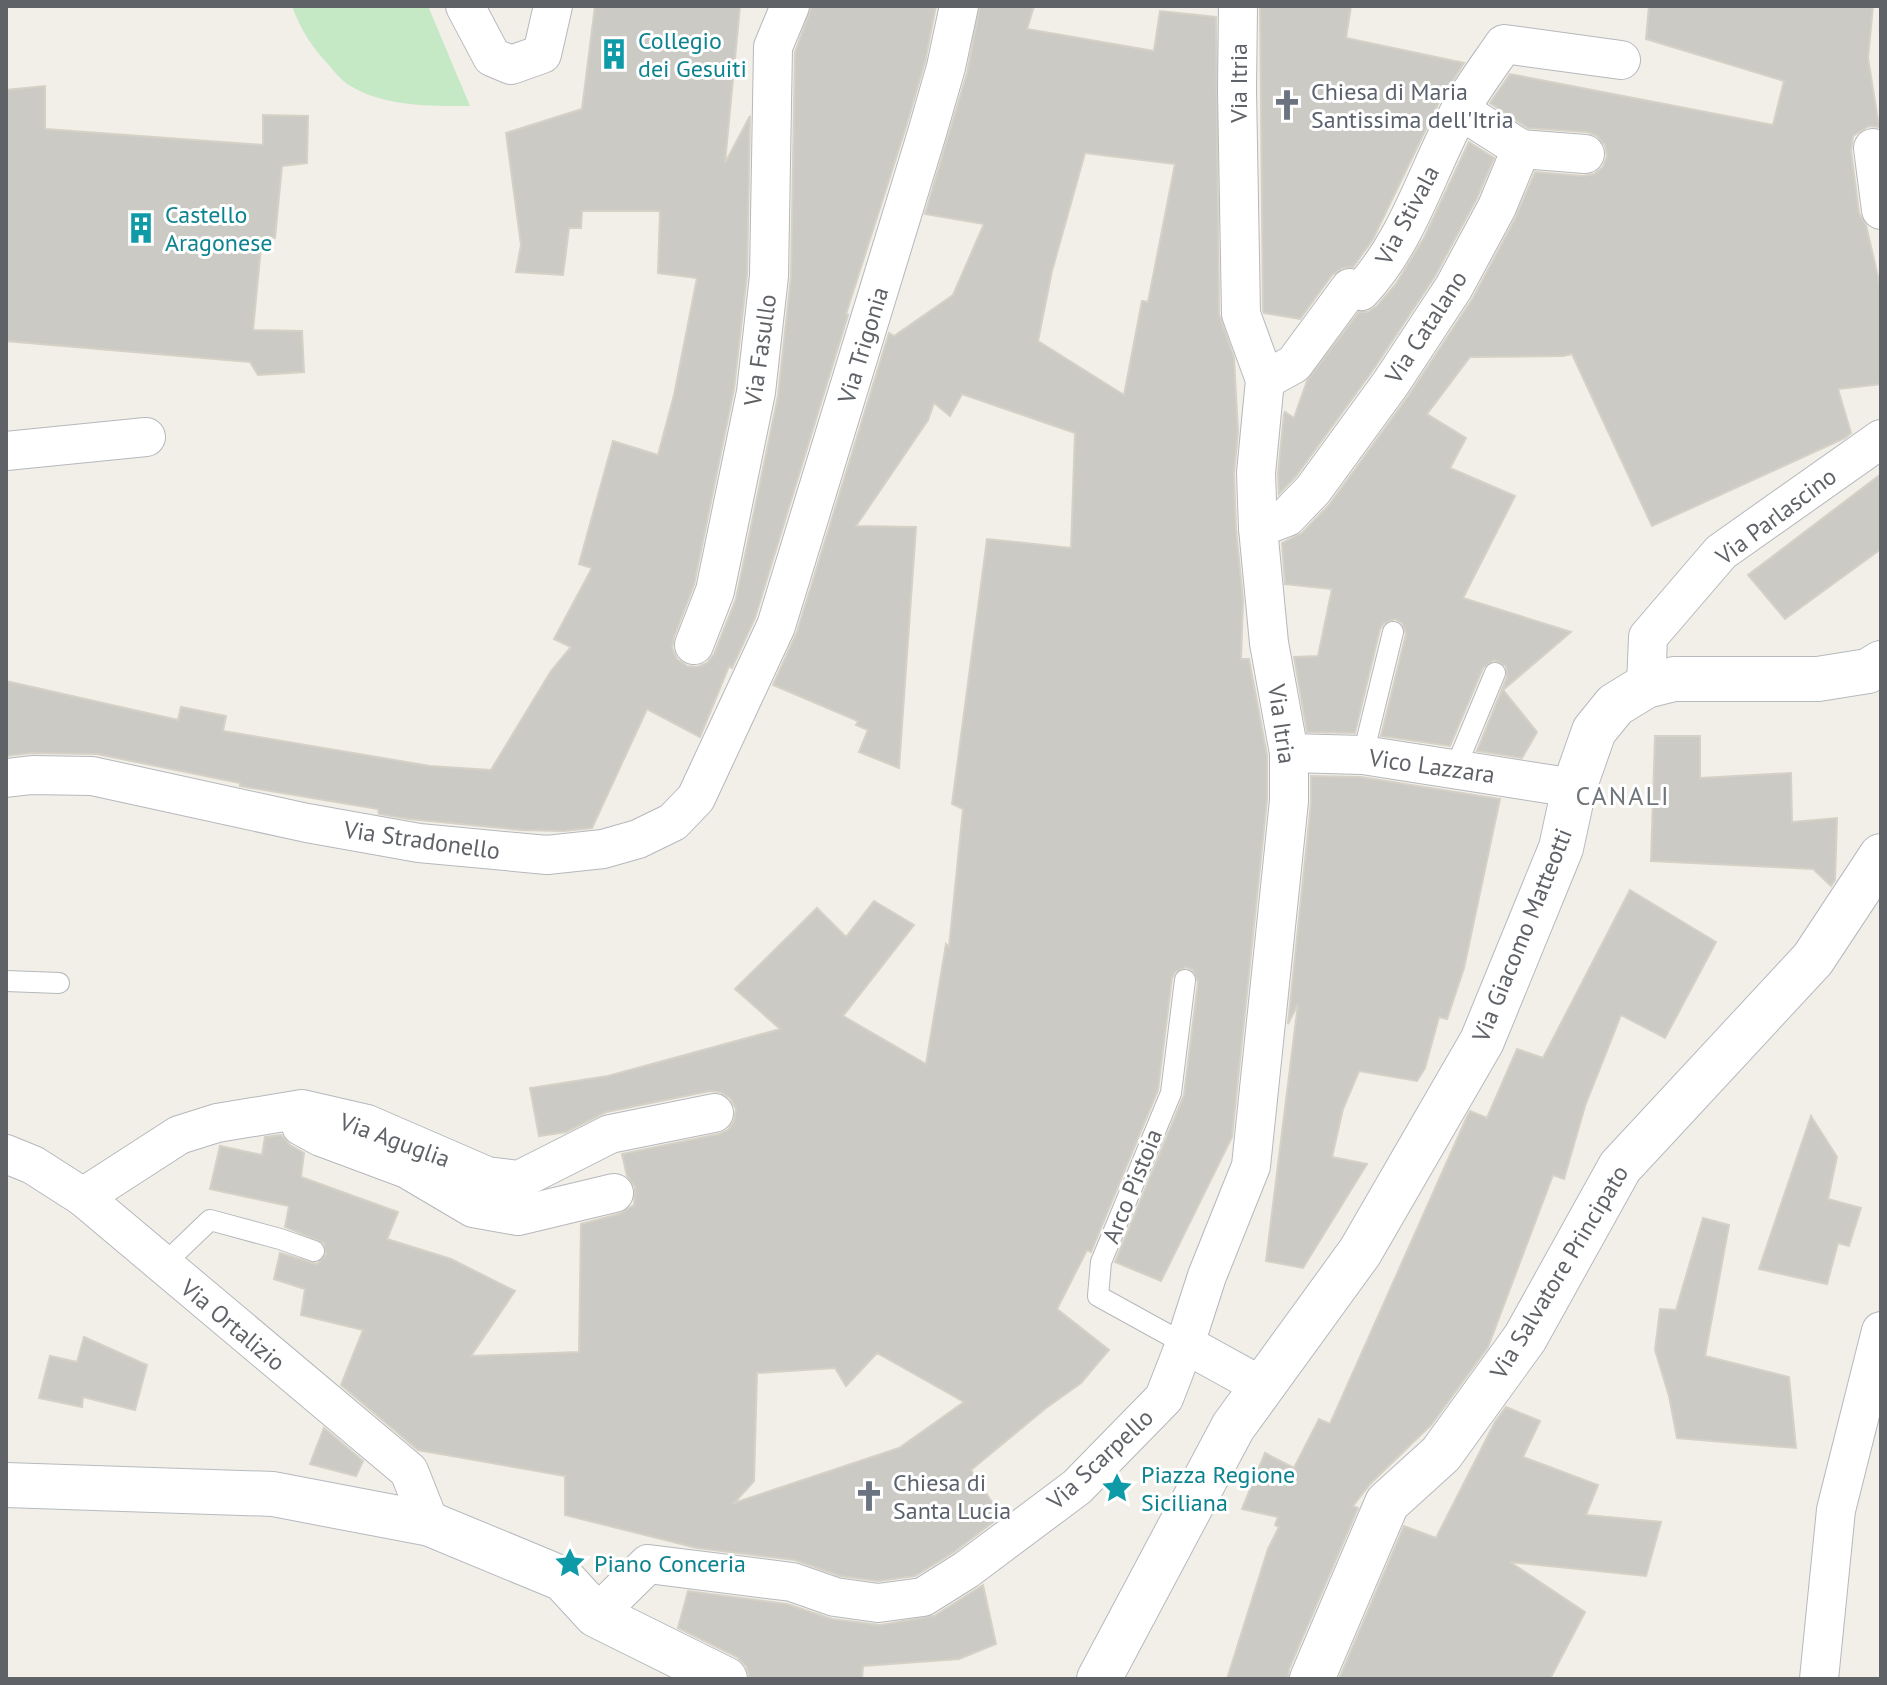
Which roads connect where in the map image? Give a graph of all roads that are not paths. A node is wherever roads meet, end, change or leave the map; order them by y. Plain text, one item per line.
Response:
1 (465, 6) edge
2 (553, 6) edge
3 (790, 6) edge
4 (959, 6) edge
5 (1238, 6) edge
6 (1621, 60) dead end
7 (1460, 110) junction
8 (1873, 148) dead end
9 (1521, 149) junction
10 (1585, 154) dead end
11 (1881, 210) edge
12 (1265, 380) junction
13 (146, 437) dead end
14 (1881, 439) edge
15 (6, 451) edge
16 (1258, 528) junction
17 (1393, 632) dead end
18 (694, 645) dead end
19 (1881, 663) edge
20 (1495, 673) dead end
21 (752, 678) joint
22 (1646, 686) junction
23 (1289, 753) junction
24 (1363, 755) junction
25 (1455, 769) junction
26 (6, 778) edge
27 (1574, 788) junction
28 (1881, 856) edge
29 (1185, 980) dead end
30 (6, 981) edge
31 (59, 983) dead end
32 (714, 1113) dead end
33 (239, 1119) junction
34 (6, 1154) edge
35 (614, 1193) dead end
36 (83, 1197) junction
37 (314, 1251) dead end
38 (162, 1266) junction
39 (1881, 1331) edge
40 (1185, 1344) junction
41 (1263, 1387) junction
42 (6, 1485) edge
43 (430, 1524) junction
44 (596, 1615) junction
45 (725, 1679) edge
46 (1099, 1679) edge
47 (1312, 1679) edge
48 (1819, 1679) edge

1 - 2 street
3 - 18 street, Via Fasullo
4 - 21 street, Via Trigonia
5 - 12 street, Via Itria
6 - 7 street, Via Stivala
7 - 9 street
7 - 12 street, Via Stivala
8 - 11 street
9 - 10 street
9 - 16 street, Via Catalano
12 - 16 street, Via Itria
13 - 15 street
14 - 22 street, Via Parlascino
16 - 23 street, Via Itria
17 - 24 lane
19 - 22 main road, Via Giacomo Matteotti
20 - 25 lane
21 - 26 street, Via Stradonello
22 - 27 main road, Via Giacomo Matteotti
23 - 24 street, Vico Lazzara
23 - 40 street, Via Itria
24 - 25 street, Vico Lazzara
25 - 27 street, Vico Lazzara
27 - 41 main road, Via Giacomo Matteotti
28 - 47 main road, Via Salvatore Principato
29 - 40 lane, Arco Pistoia
30 - 31 lane
32 - 33 street, Via Aguglia
33 - 35 street
33 - 36 street, Via Aguglia
34 - 36 street, Via Ortalizio
36 - 38 street, Via Ortalizio
37 - 38 lane
38 - 43 street, Via Ortalizio
39 - 48 street
40 - 41 street
40 - 44 street, Via Scarpello
41 - 46 main road
42 - 43 main road
43 - 44 main road
44 - 45 main road

